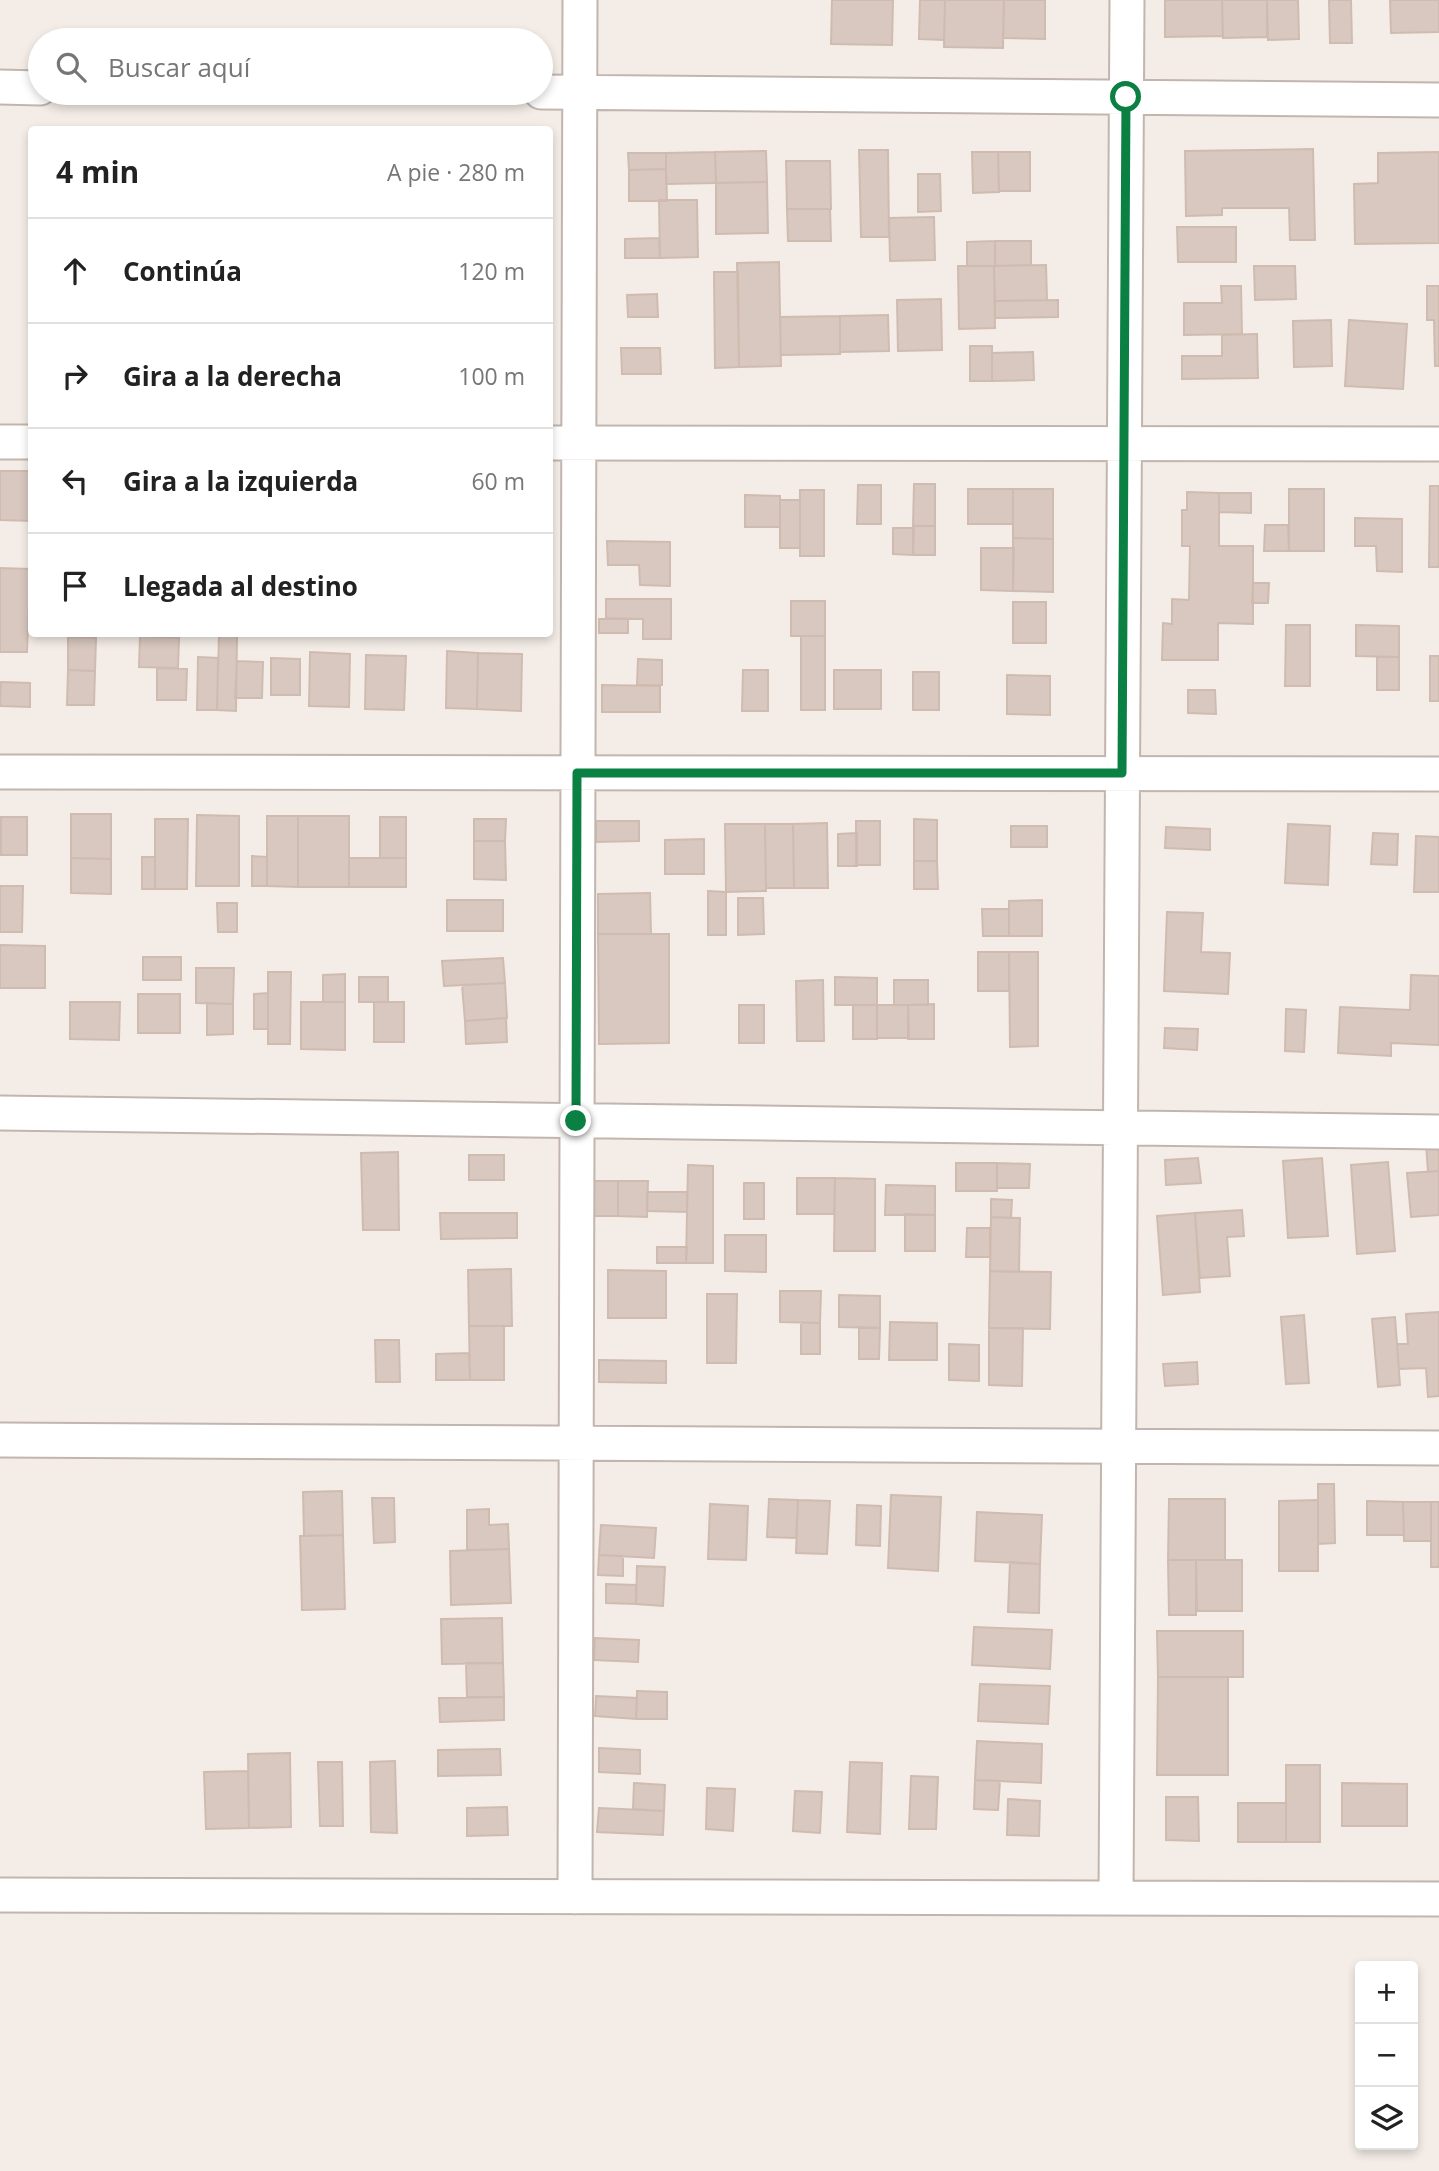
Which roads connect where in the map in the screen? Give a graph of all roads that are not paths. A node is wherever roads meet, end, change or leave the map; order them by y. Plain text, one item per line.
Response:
1 (580, 0) edge
2 (1127, 0) edge
3 (0, 87) edge
4 (28, 88) edge
5 (553, 92) edge
6 (579, 92) junction
7 (1126, 97) junction
8 (1439, 100) edge
9 (0, 442) edge
10 (28, 442) edge
11 (564, 443) edge
12 (1124, 444) junction
13 (1439, 444) edge
14 (0, 772) edge
15 (577, 773) junction
16 (1122, 773) junction
17 (1439, 774) edge
18 (0, 1113) edge
19 (576, 1121) junction
20 (1120, 1128) junction
21 (1439, 1132) edge
22 (0, 1440) edge
23 (576, 1443) junction
24 (1118, 1446) junction
25 (1439, 1448) edge
26 (0, 1895) edge
27 (575, 1897) junction
28 (1116, 1898) junction
29 (1439, 1899) edge

1 - 6 street
2 - 7 street
3 - 4 street
5 - 6 street
6 - 7 street
6 - 11 street
7 - 8 street
7 - 12 street
9 - 10 street
11 - 12 street
11 - 15 street
12 - 13 street
12 - 16 street
14 - 15 street
15 - 16 street
15 - 19 street
16 - 17 street
16 - 20 street
18 - 19 street
19 - 20 street
19 - 23 street
20 - 21 street
20 - 24 street
22 - 23 street
23 - 24 street
23 - 27 street
24 - 25 street
24 - 28 street
26 - 27 street
27 - 28 street
28 - 29 street

